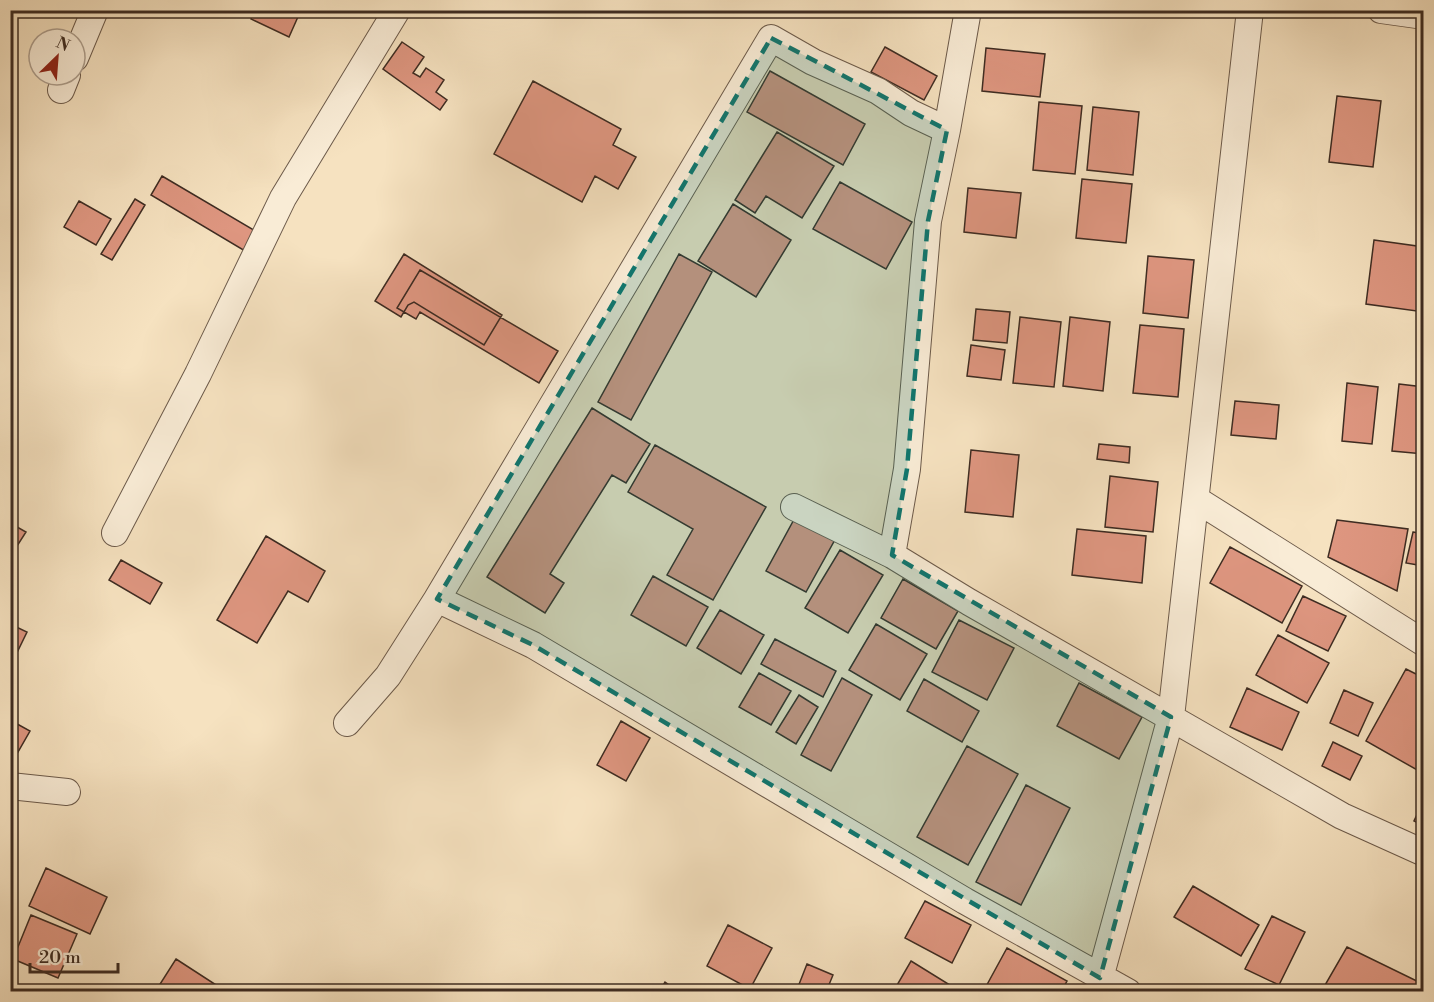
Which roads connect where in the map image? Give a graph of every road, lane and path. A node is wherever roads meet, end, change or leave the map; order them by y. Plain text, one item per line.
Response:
1 (95, 10) edge
2 (397, 10) edge
3 (968, 10) edge
4 (1251, 10) edge
5 (1381, 10) edge
6 (1424, 16) edge
7 (87, 29) edge
8 (948, 130) junction
9 (1197, 500) junction
10 (794, 507) dead end
11 (115, 533) dead end
12 (892, 555) junction
13 (437, 599) junction
14 (1424, 643) edge
15 (1171, 717) junction
16 (346, 723) dead end
17 (10, 786) edge
18 (67, 792) dead end
19 (1424, 853) edge
20 (1100, 978) junction
21 (1128, 992) edge

1 - 7 street
2 - 11 street
3 - 8 street
4 - 9 street
5 - 6 street
8 - 12 street
8 - 13 street
9 - 14 street
9 - 15 street
10 - 12 street
12 - 15 street
13 - 16 street
13 - 20 street
15 - 19 street
15 - 20 street
17 - 18 street
20 - 21 street

